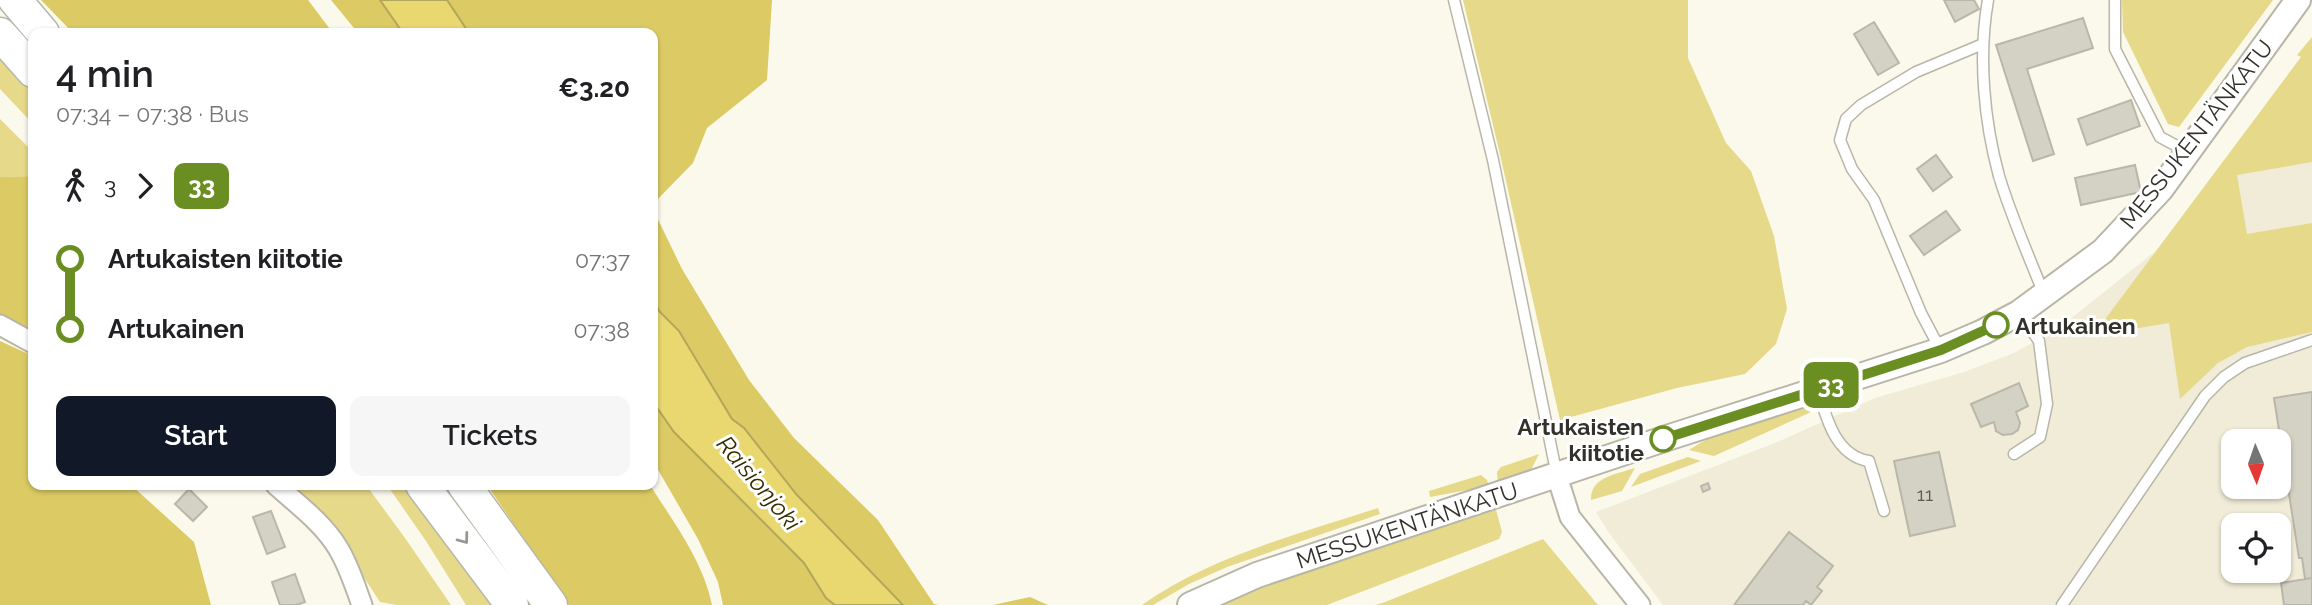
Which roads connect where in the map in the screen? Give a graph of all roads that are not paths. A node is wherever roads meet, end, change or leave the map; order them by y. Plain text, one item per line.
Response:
1 (15, 0) edge
2 (1454, 0) edge
3 (1988, 0) edge
4 (2115, 0) edge
5 (2298, 0) edge
6 (39, 28) edge
7 (0, 34) edge
8 (1983, 44) junction
9 (28, 65) edge
10 (2188, 152) junction
11 (2045, 296) junction
12 (2019, 313) junction
13 (0, 325) edge
14 (28, 340) edge
15 (2312, 340) edge
16 (1941, 350) junction
17 (1818, 390) junction
18 (2014, 454) dead end
19 (1557, 476) junction
20 (281, 490) edge
21 (426, 490) edge
22 (468, 490) edge
23 (1884, 510) dead end
24 (362, 605) edge
25 (512, 605) edge
26 (551, 605) edge
27 (1190, 605) edge
28 (1640, 605) edge
29 (2062, 605) edge

1 - 6 main road
2 - 19 lane
3 - 8 lane
4 - 10 lane
5 - 10 street, MESSUKENTÄNKATU
7 - 9 main road
8 - 11 lane
8 - 16 lane
10 - 11 street, MESSUKENTÄNKATU
11 - 12 street, MESSUKENTÄNKATU
12 - 16 street, MESSUKENTÄNKATU
12 - 18 lane
13 - 14 street
15 - 29 lane
16 - 17 street, MESSUKENTÄNKATU
17 - 19 street, MESSUKENTÄNKATU
17 - 23 lane
19 - 27 street, MESSUKENTÄNKATU
19 - 28 street
20 - 24 street
21 -> 25 main road
22 - 26 main road

